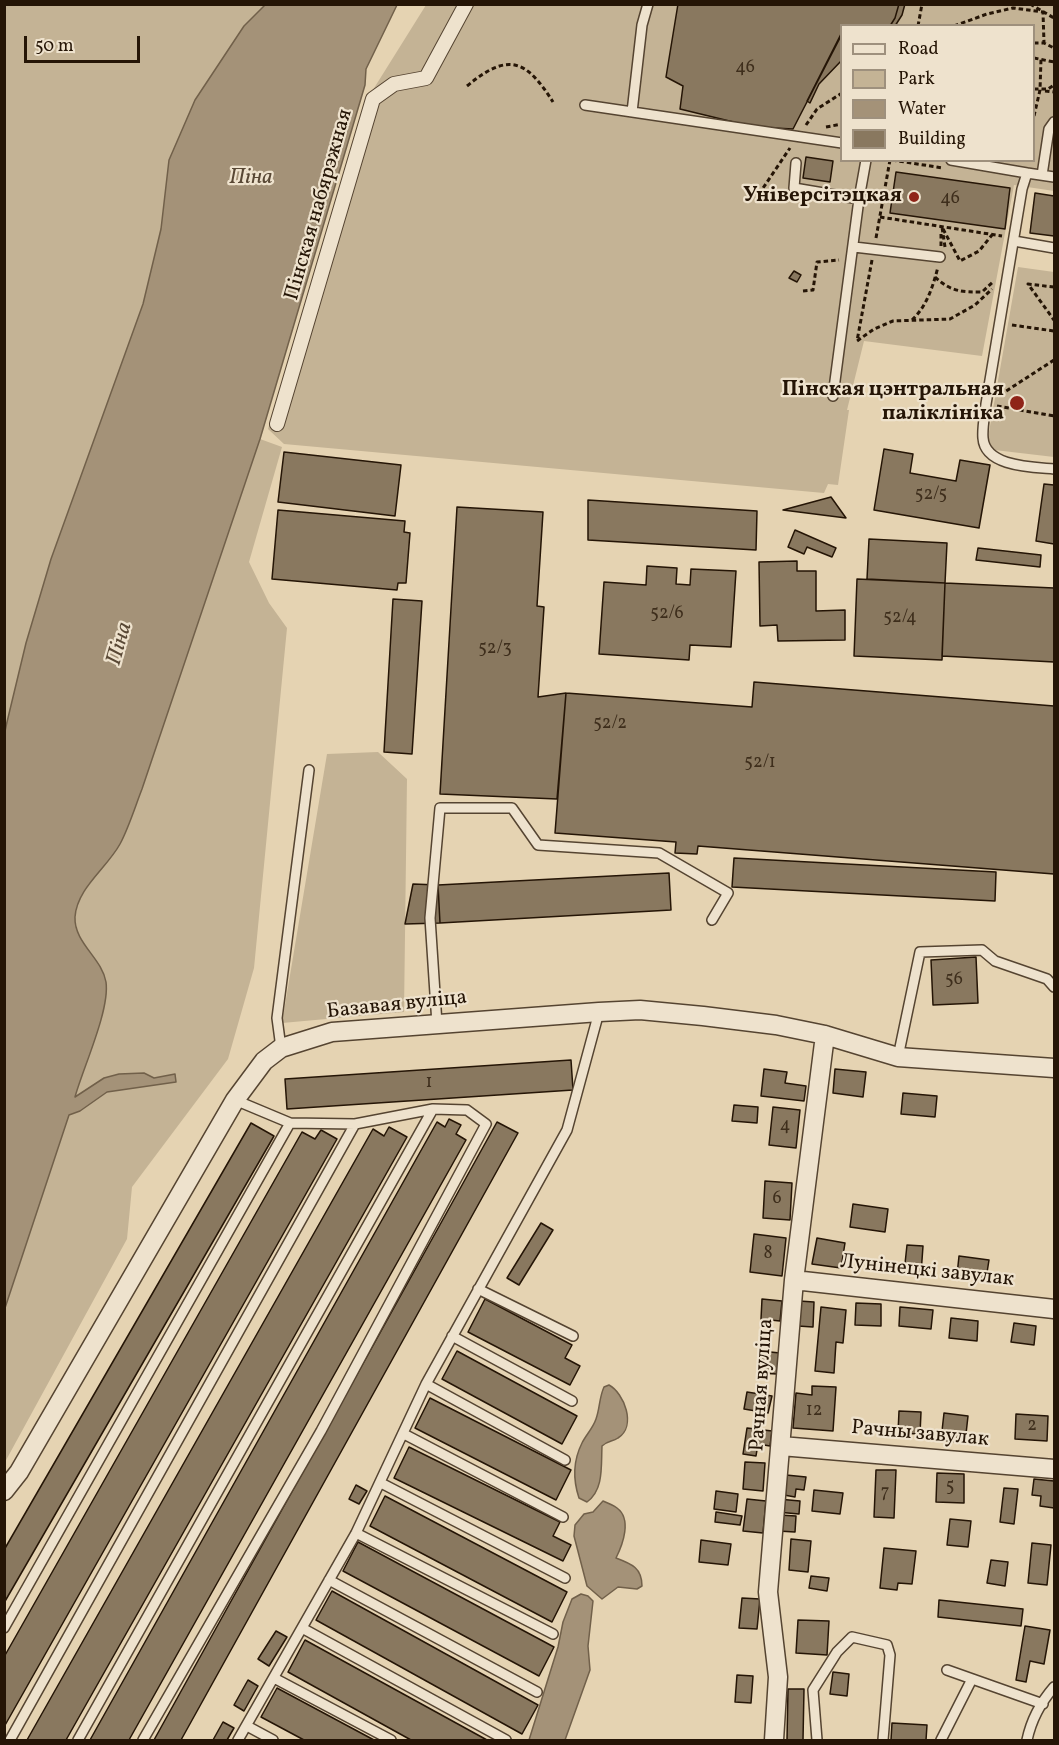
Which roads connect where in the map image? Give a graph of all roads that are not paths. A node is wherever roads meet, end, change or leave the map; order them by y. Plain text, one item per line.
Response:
1 (466, 4) edge
2 (648, 4) edge
3 (585, 105) dead end
4 (632, 112) junction
5 (1054, 122) edge
6 (840, 143) edge
7 (866, 162) edge
8 (976, 162) edge
9 (796, 164) dead end
10 (1000, 164) edge
11 (1027, 173) junction
12 (1042, 175) junction
13 (1054, 177) edge
14 (859, 200) junction
15 (1009, 243) junction
16 (854, 247) junction
17 (1054, 248) edge
18 (940, 260) road end
19 (833, 396) dead end
20 (277, 424) dead end
21 (1054, 469) edge
22 (309, 771) dead end
23 (712, 920) dead end
24 (1054, 987) edge
25 (599, 1012) junction
26 (437, 1024) junction
27 (825, 1035) junction
28 (281, 1048) junction
29 (898, 1057) junction
30 (1054, 1068) edge
31 (235, 1100) junction
32 (433, 1109) junction
33 (290, 1123) junction
34 (355, 1124) junction
35 (794, 1280) junction
36 (478, 1289) junction
37 (1054, 1309) edge
38 (452, 1336) junction
39 (573, 1336) dead end
40 (426, 1384) junction
41 (572, 1401) dead end
42 (404, 1434) junction
43 (781, 1446) junction
44 (566, 1460) dead end
45 (1054, 1469) edge
46 (381, 1483) junction
47 (4, 1491) edge
48 (562, 1517) dead end
49 (356, 1533) junction
50 (565, 1578) dead end
51 (329, 1580) junction
52 (4, 1628) edge
53 (302, 1628) junction
54 (553, 1634) dead end
55 (947, 1670) dead end
56 (274, 1678) junction
57 (972, 1679) junction
58 (1054, 1687) edge
59 (537, 1692) dead end
60 (1042, 1704) junction
61 (247, 1726) junction
62 (10, 1740) edge
63 (78, 1740) edge
64 (143, 1740) edge
65 (238, 1740) edge
66 (273, 1740) edge
67 (391, 1740) edge
68 (506, 1740) edge
69 (774, 1740) edge
70 (817, 1740) edge
71 (882, 1740) edge
72 (941, 1740) edge
73 (1027, 1740) edge

1 - 20 street, Пінская набярэжная
2 - 4 lane
3 - 4 lane
4 - 6 lane
5 - 12 lane
7 - 14 lane
8 - 10 lane
9 - 14 lane
10 - 11 lane
11 - 12 lane
11 - 15 lane
12 - 13 lane
14 - 16 lane
15 - 17 lane
15 - 21 lane
16 - 18 lane
16 - 19 lane
22 - 28 lane
23 - 26 lane
24 - 29 lane
25 - 26 street, Базавая вуліца
25 - 27 street, Базавая вуліца
25 - 36 lane
26 - 28 street, Базавая вуліца
27 - 29 street, Базавая вуліца
27 - 35 street, Рачная вуліца
28 - 31 street, Базавая вуліца
29 - 30 street, Базавая вуліца
31 - 33 lane
31 - 47 street, Базавая вуліца
32 - 34 lane
32 - 63 lane
32 - 64 lane
33 - 34 lane
33 - 52 lane
34 - 62 lane
35 - 37 street, Лунінецкі завулак
35 - 43 street, Рачная вуліца
36 - 38 lane
36 - 39 lane
38 - 40 lane
38 - 41 lane
40 - 42 lane
40 - 44 lane
42 - 46 lane
42 - 48 lane
43 - 45 street, Рачны завулак
43 - 69 street, Рачная вуліца
46 - 49 lane
46 - 50 lane
49 - 51 lane
49 - 54 lane
51 - 53 lane
51 - 59 lane
53 - 56 lane
53 - 68 lane
55 - 57 lane
56 - 61 lane
56 - 67 lane
57 - 60 lane
57 - 72 lane
58 - 60 lane
60 - 73 lane
61 - 65 lane
61 - 66 lane
70 - 71 lane

